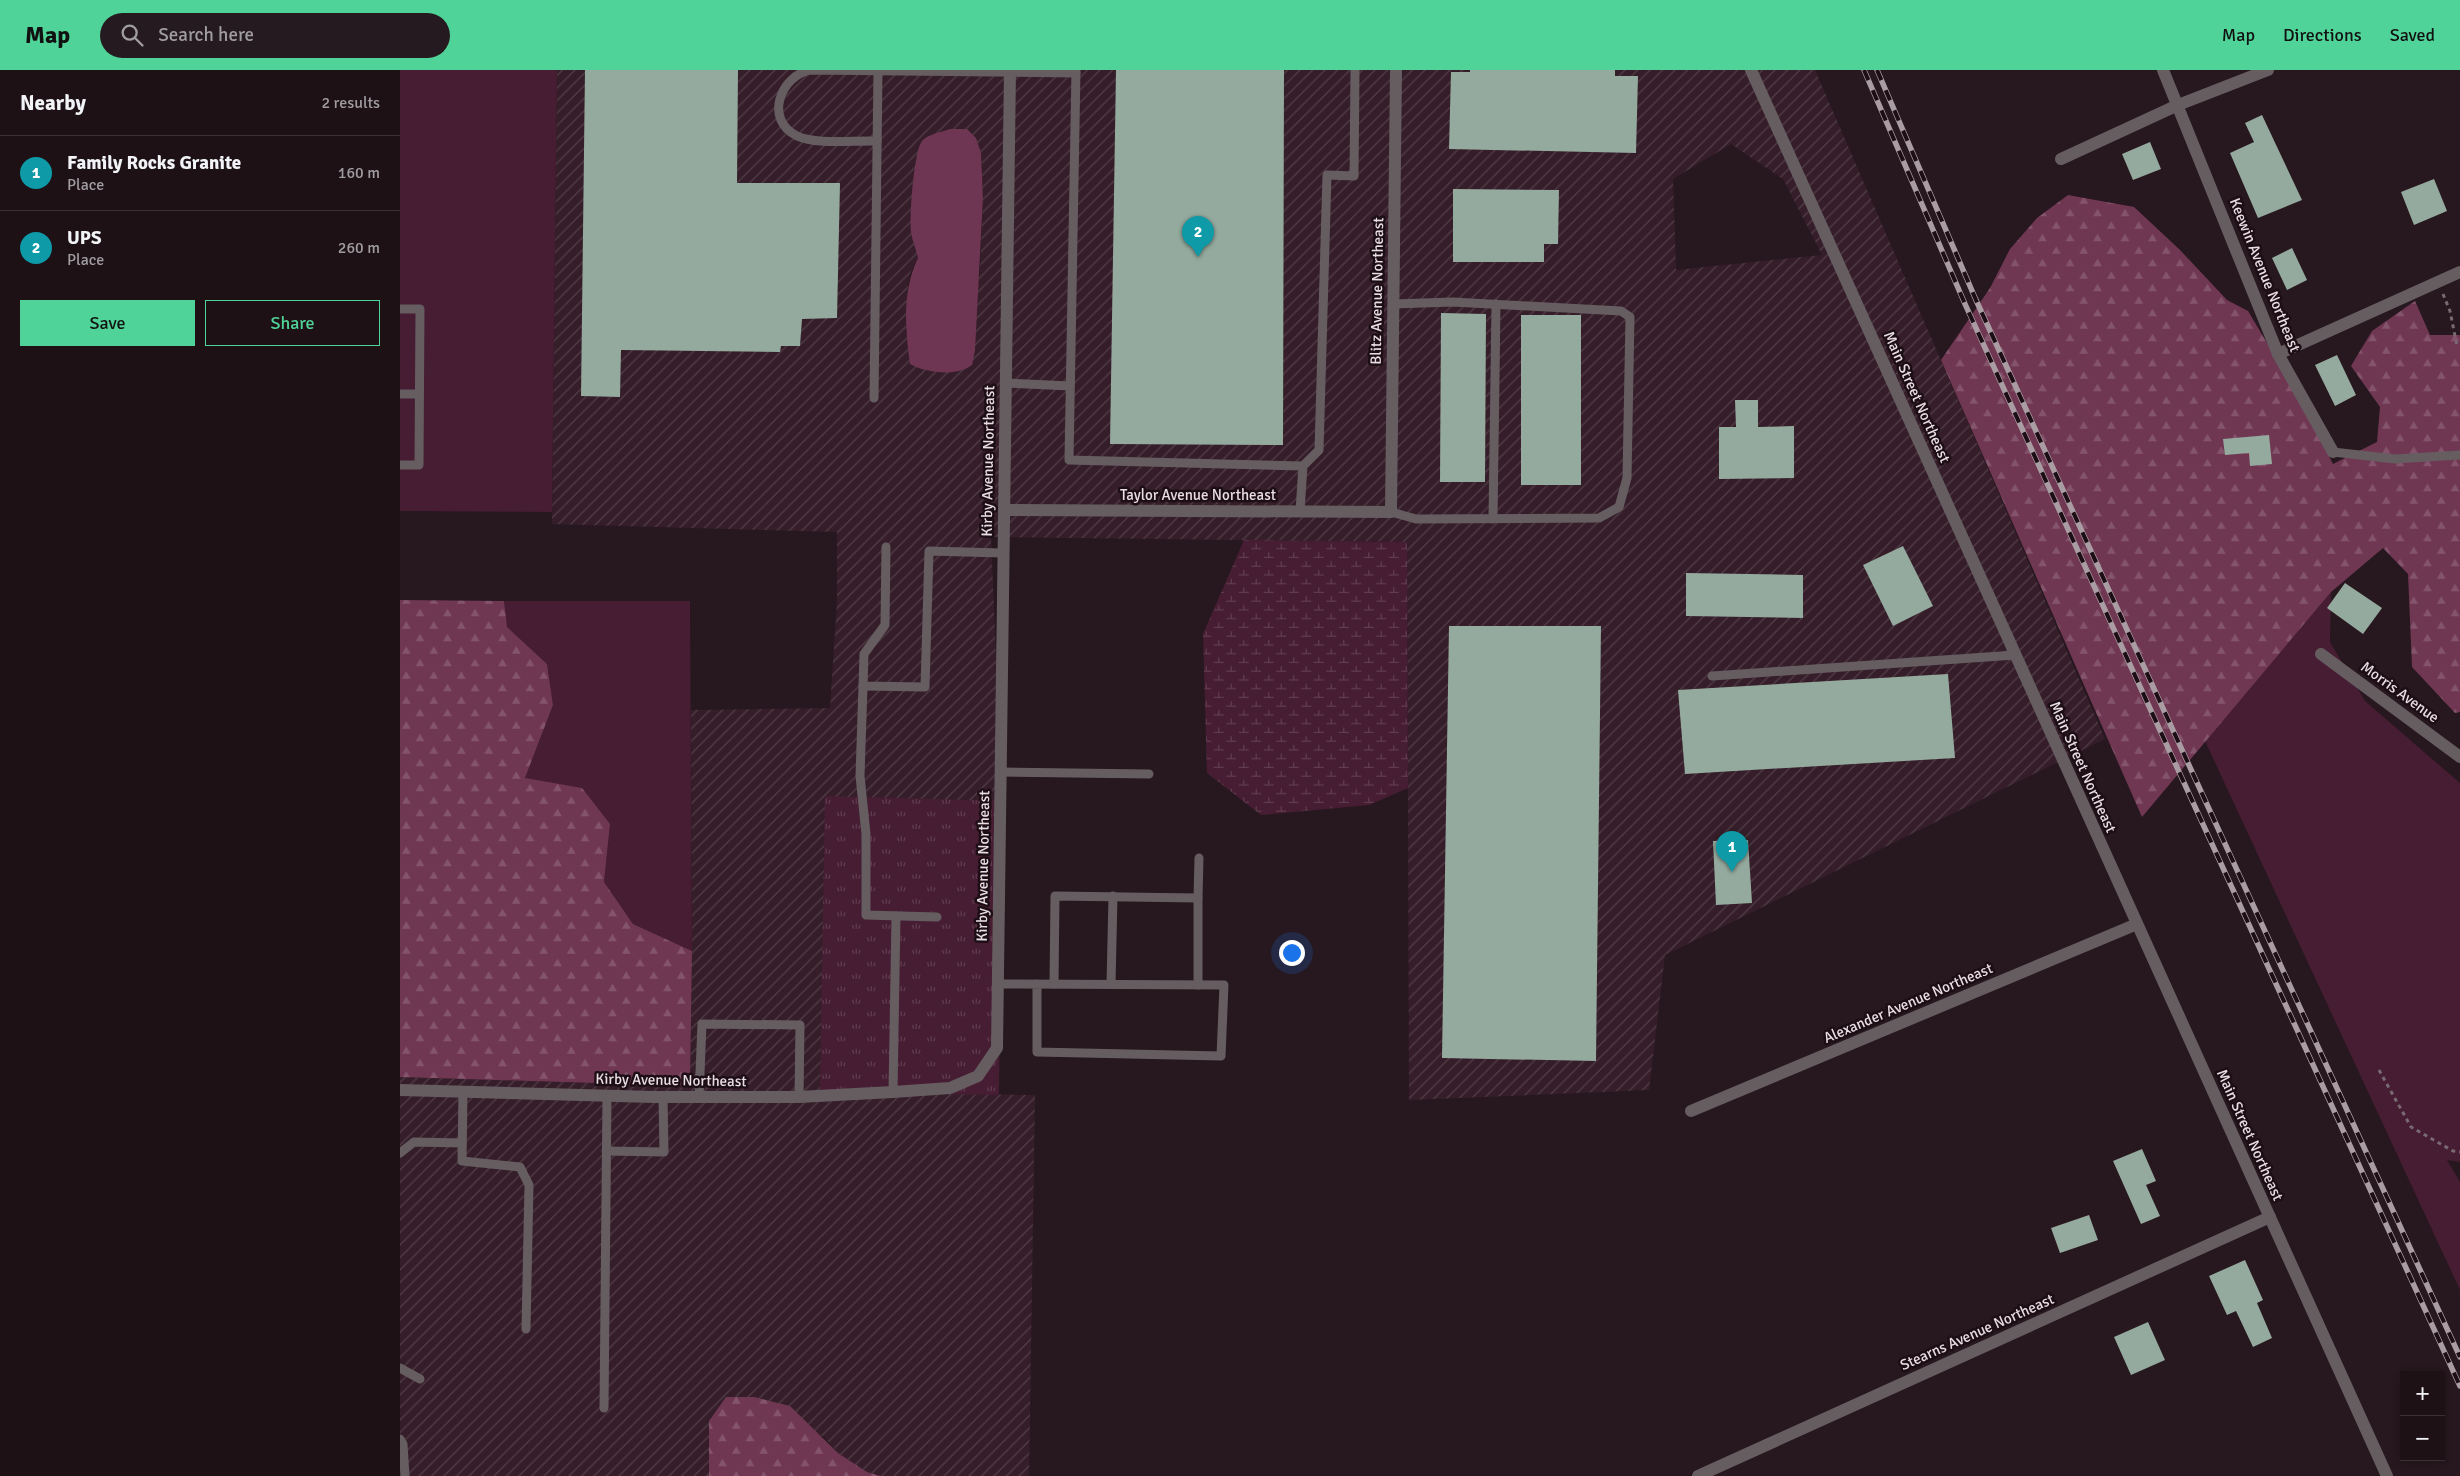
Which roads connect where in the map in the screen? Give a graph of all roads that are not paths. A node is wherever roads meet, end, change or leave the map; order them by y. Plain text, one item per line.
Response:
1 (1355, 70) edge
2 (1396, 70) edge
3 (1751, 70) edge
4 (2163, 70) edge
5 (2268, 70) edge
6 (878, 71) junction
7 (976, 71) edge
8 (1010, 71) edge
9 (1076, 72) edge
10 (2178, 105) junction
11 (877, 141) junction
12 (2061, 159) dead end
13 (2460, 272) edge
14 (1393, 304) junction
15 (1496, 304) junction
16 (400, 309) edge
17 (2278, 354) junction
18 (1006, 383) junction
19 (1070, 386) junction
20 (400, 394) edge
21 (419, 394) junction
22 (874, 398) dead end
23 (2333, 452) joint
24 (2460, 455) edge
25 (400, 465) edge
26 (1303, 466) junction
27 (1004, 510) junction
28 (1300, 512) junction
29 (1391, 512) junction
30 (1493, 519) junction
31 (886, 548) dead end
32 (1002, 553) junction
33 (2321, 654) dead end
34 (2016, 655) junction
35 (1712, 676) dead end
36 (863, 686) junction
37 (2460, 757) edge
38 (1000, 772) junction
39 (1149, 774) dead end
40 (1199, 858) dead end
41 (1113, 896) junction
42 (1198, 898) junction
43 (896, 916) junction
44 (937, 917) dead end
45 (2137, 924) junction
46 (998, 984) junction
47 (1037, 984) junction
48 (1054, 984) junction
49 (1111, 984) junction
50 (1198, 985) junction
51 (400, 1090) edge
52 (463, 1092) junction
53 (893, 1092) junction
54 (607, 1096) junction
55 (663, 1097) junction
56 (699, 1097) junction
57 (799, 1097) junction
58 (1691, 1111) dead end
59 (462, 1143) junction
60 (606, 1151) junction
61 (400, 1153) edge
62 (2270, 1218) junction
63 (526, 1329) dead end
64 (400, 1368) edge
65 (420, 1379) dead end
66 (604, 1408) dead end
67 (400, 1438) edge
68 (405, 1476) edge
69 (1698, 1476) edge
70 (2387, 1476) edge

1 - 26 lane
2 - 14 street, Blitz Avenue Northeast
3 - 34 street, Main Street Northeast
4 - 10 street, Keewin Avenue Northeast
5 - 10 street
6 - 7 lane
6 - 11 lane
6 - 11 lane
7 - 8 lane
8 - 9 lane
8 - 18 street, Kirby Avenue Northeast
9 - 19 lane
10 - 12 street
10 - 17 street, Keewin Avenue Northeast
11 - 22 lane
13 - 17 street
14 - 15 lane
14 - 29 street, Blitz Avenue Northeast
15 - 30 lane
15 - 30 lane
16 - 21 lane
17 - 23 street, Keewin Avenue Northeast
18 - 19 lane
18 - 27 street, Kirby Avenue Northeast
19 - 26 lane
20 - 21 lane
21 - 25 lane
23 - 24 lane
26 - 28 lane
27 - 28 street, Taylor Avenue Northeast
27 - 32 street, Kirby Avenue Northeast
28 - 29 street, Taylor Avenue Northeast
29 - 30 lane
31 - 36 lane
32 - 36 lane
32 - 38 street, Kirby Avenue Northeast
33 - 37 street, Morris Avenue
34 - 35 lane
34 - 45 street, Main Street Northeast
36 - 43 lane
38 - 39 lane
38 - 46 street, Kirby Avenue Northeast
40 - 42 lane
41 - 42 lane
41 - 48 lane
41 - 49 lane
42 - 50 lane
43 - 44 lane
43 - 53 lane
45 - 58 street, Alexander Avenue Northeast
45 - 62 street, Main Street Northeast
46 - 47 lane
46 - 53 street, Kirby Avenue Northeast
47 - 48 lane
47 - 50 lane
48 - 49 lane
49 - 50 lane
51 - 52 street, Kirby Avenue Northeast
52 - 54 street, Kirby Avenue Northeast
52 - 59 lane
53 - 57 street, Kirby Avenue Northeast
54 - 55 street, Kirby Avenue Northeast
54 - 60 lane
55 - 56 street, Kirby Avenue Northeast
55 - 60 lane
56 - 57 street, Kirby Avenue Northeast
56 - 57 lane
59 - 61 lane
59 - 63 lane
60 - 66 lane
62 - 69 street, Stearns Avenue Northeast
62 - 70 street, Main Street Northeast
64 - 65 lane
67 - 68 lane

